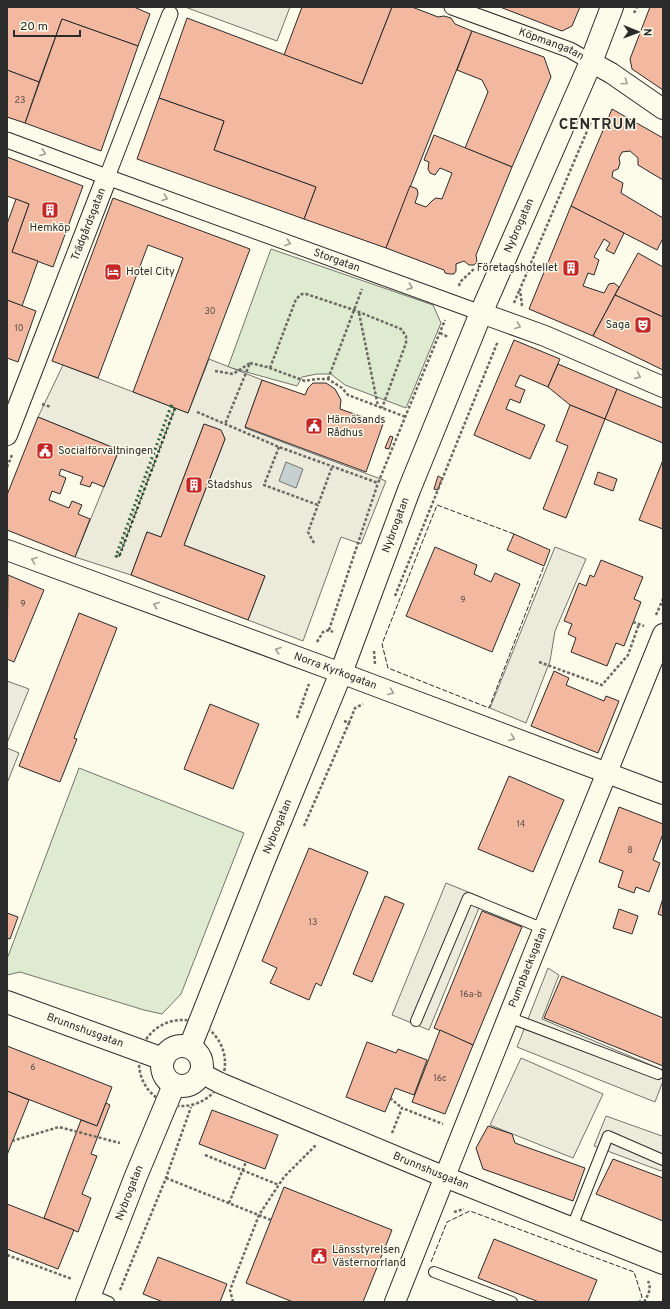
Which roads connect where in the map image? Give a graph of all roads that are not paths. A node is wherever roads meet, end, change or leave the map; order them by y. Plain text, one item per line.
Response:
1 (452, 7) edge
2 (612, 7) edge
3 (170, 14) dead end
4 (591, 62) junction
5 (663, 109) edge
6 (7, 140) edge
7 (107, 177) junction
8 (482, 312) junction
9 (663, 387) edge
10 (15, 393) edge
11 (7, 436) edge
12 (7, 550) edge
13 (663, 634) edge
14 (341, 673) junction
15 (608, 773) junction
16 (663, 794) edge
17 (544, 929) junction
18 (7, 1002) edge
19 (508, 1017) junction
20 (416, 1021) dead end
21 (190, 1047) junction
22 (162, 1059) junction
23 (201, 1073) junction
24 (658, 1074) dead end
25 (174, 1084) junction
26 (663, 1160) edge
27 (446, 1177) junction
28 (572, 1227) junction
29 (663, 1264) edge
30 (434, 1272) dead end
31 (95, 1299) edge
32 (395, 1302) edge
33 (512, 1302) edge

1 - 4 street, Köpmangatan
2 - 4 main road, Nybrogatan
3 - 7 street, Trädgårdsgatan
4 -> 5 street, Köpmangatan
4 - 8 main road, Nybrogatan
6 -> 7 street, Storgatan
7 -> 8 street, Storgatan
7 - 10 street, Trädgårdsgatan
8 -> 9 street, Storgatan
8 - 14 main road, Nybrogatan
10 - 11 street, Trädgårdsgatan
14 -> 12 street, Norra Kyrkogatan
13 - 15 street, Pumpbacksgatan
14 -> 15 street, Norra Kyrkogatan
14 - 21 main road, Nybrogatan
15 - 16 street, Norra Kyrkogatan
15 - 17 street, Pumpbacksgatan
17 - 19 street, Pumpbacksgatan
17 - 20 lane
18 - 22 main road, Brunnshusgatan
19 - 24 lane
19 - 27 street, Pumpbacksgatan
21 - 22 main road
21 - 23 main road
22 - 25 main road
23 - 25 main road
23 - 27 street, Brunnshusgatan
25 - 31 main road, Nybrogatan
26 - 28 lane
27 - 28 street, Brunnshusgatan
27 - 32 street, Pumpbacksgatan
28 - 29 street, Brunnshusgatan
30 - 33 lane

